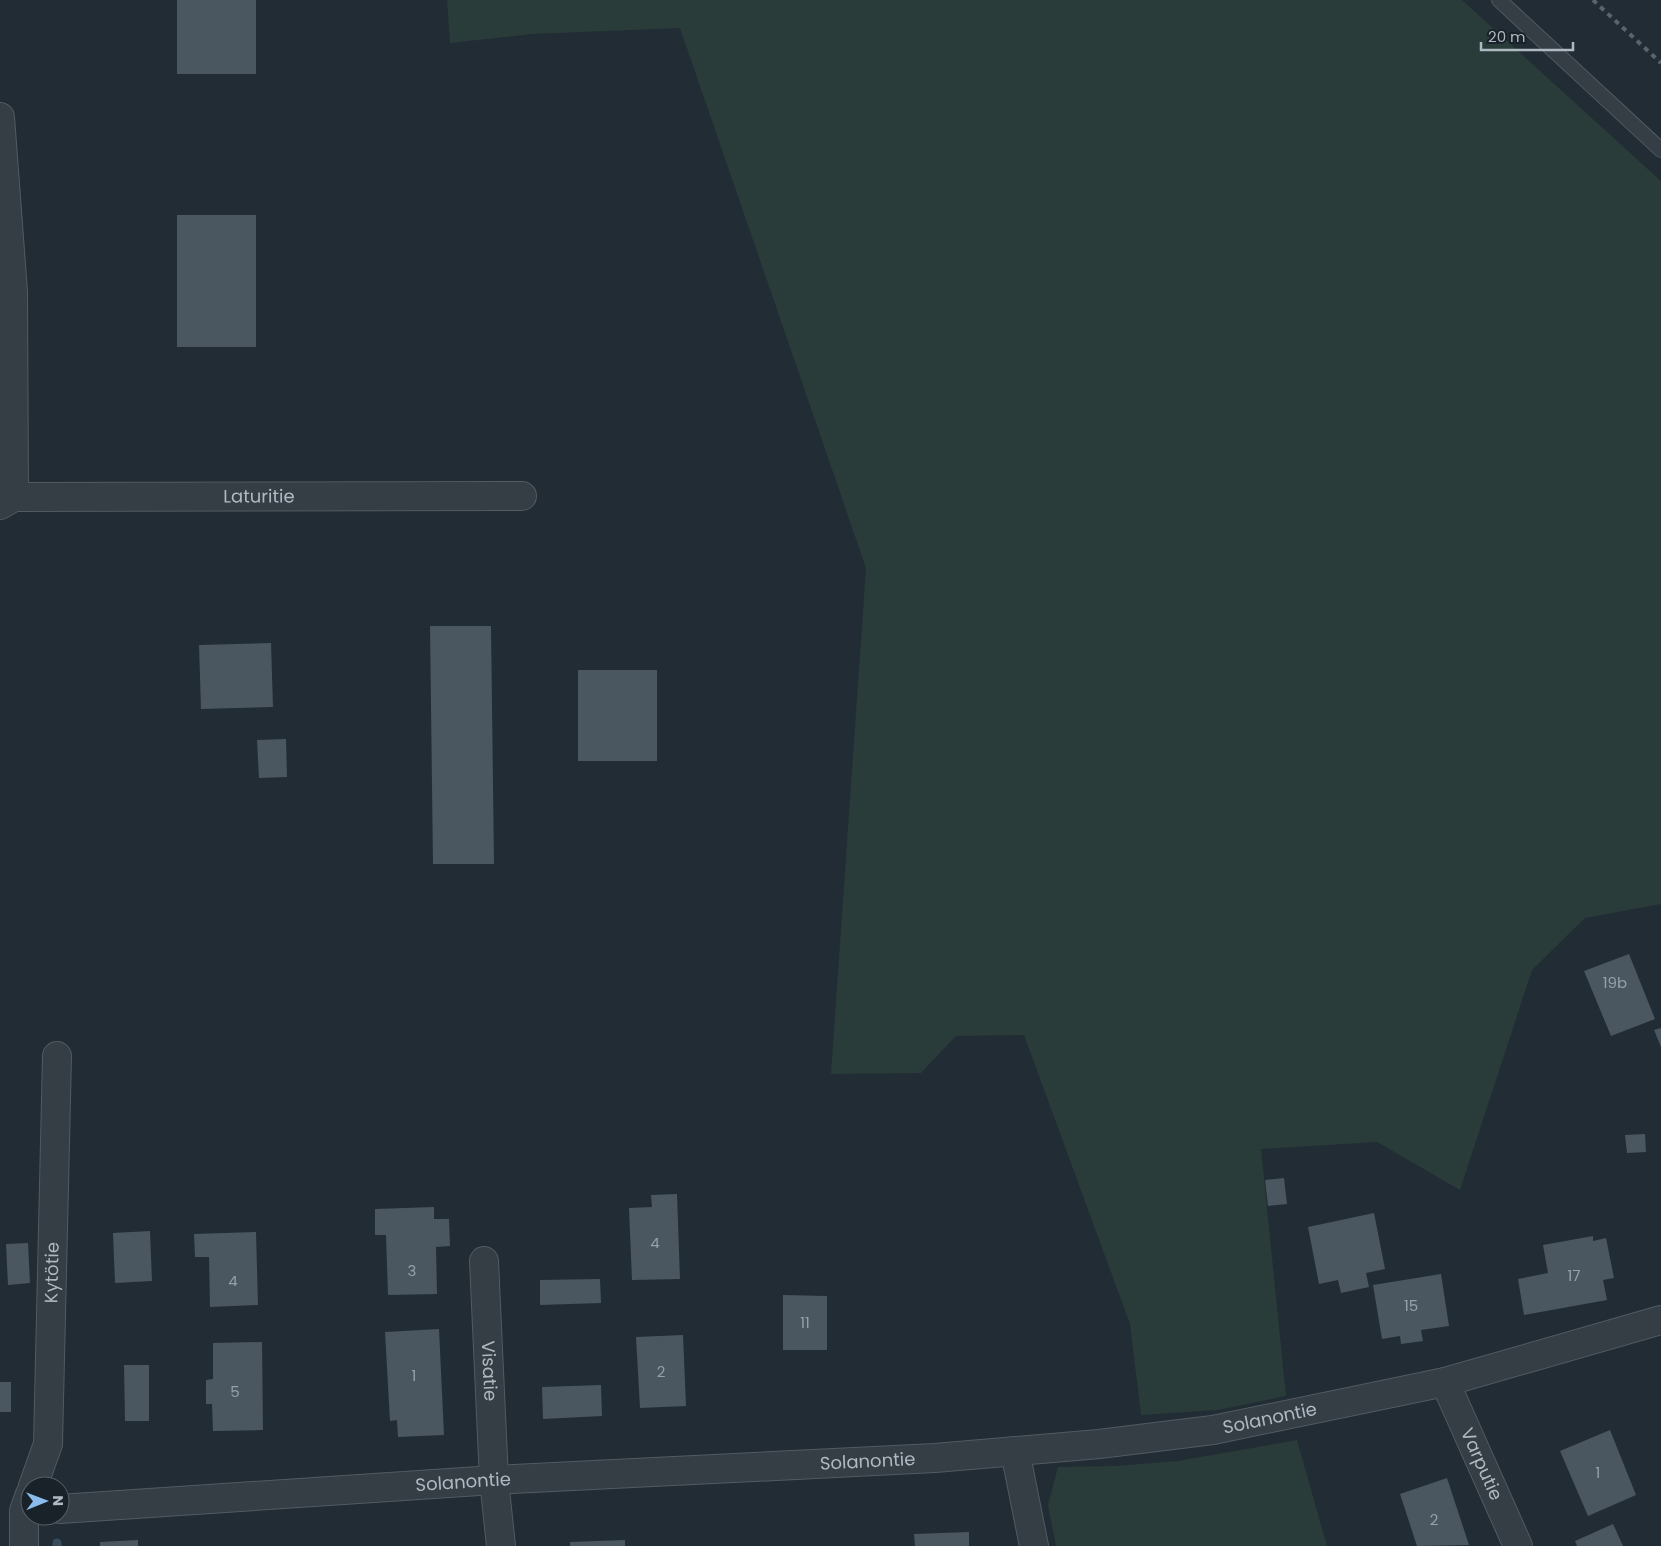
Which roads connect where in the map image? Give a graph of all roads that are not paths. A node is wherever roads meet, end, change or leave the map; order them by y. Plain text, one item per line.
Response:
1 (1500, 0) edge
2 (0, 117) edge
3 (1661, 150) edge
4 (522, 496) dead end
5 (7, 501) edge
6 (57, 1056) dead end
7 (484, 1261) dead end
8 (1661, 1320) edge
9 (1445, 1382) junction
10 (1015, 1452) junction
11 (34, 1476) edge
12 (494, 1480) junction
13 (70, 1508) edge
14 (24, 1526) edge
15 (24, 1546) edge
16 (501, 1546) edge
17 (1034, 1546) edge
18 (1518, 1546) edge

1 - 3 lane
2 - 5 street
4 - 5 street, Laturitie
6 - 11 street, Kytötie
7 - 12 street, Visatie
8 - 9 street, Solanontie
9 - 10 street, Solanontie
9 - 18 street, Varputie
10 - 12 street, Solanontie
10 - 17 street
12 - 13 street, Solanontie
12 - 16 street, Visatie
14 - 15 street, Kytötie

